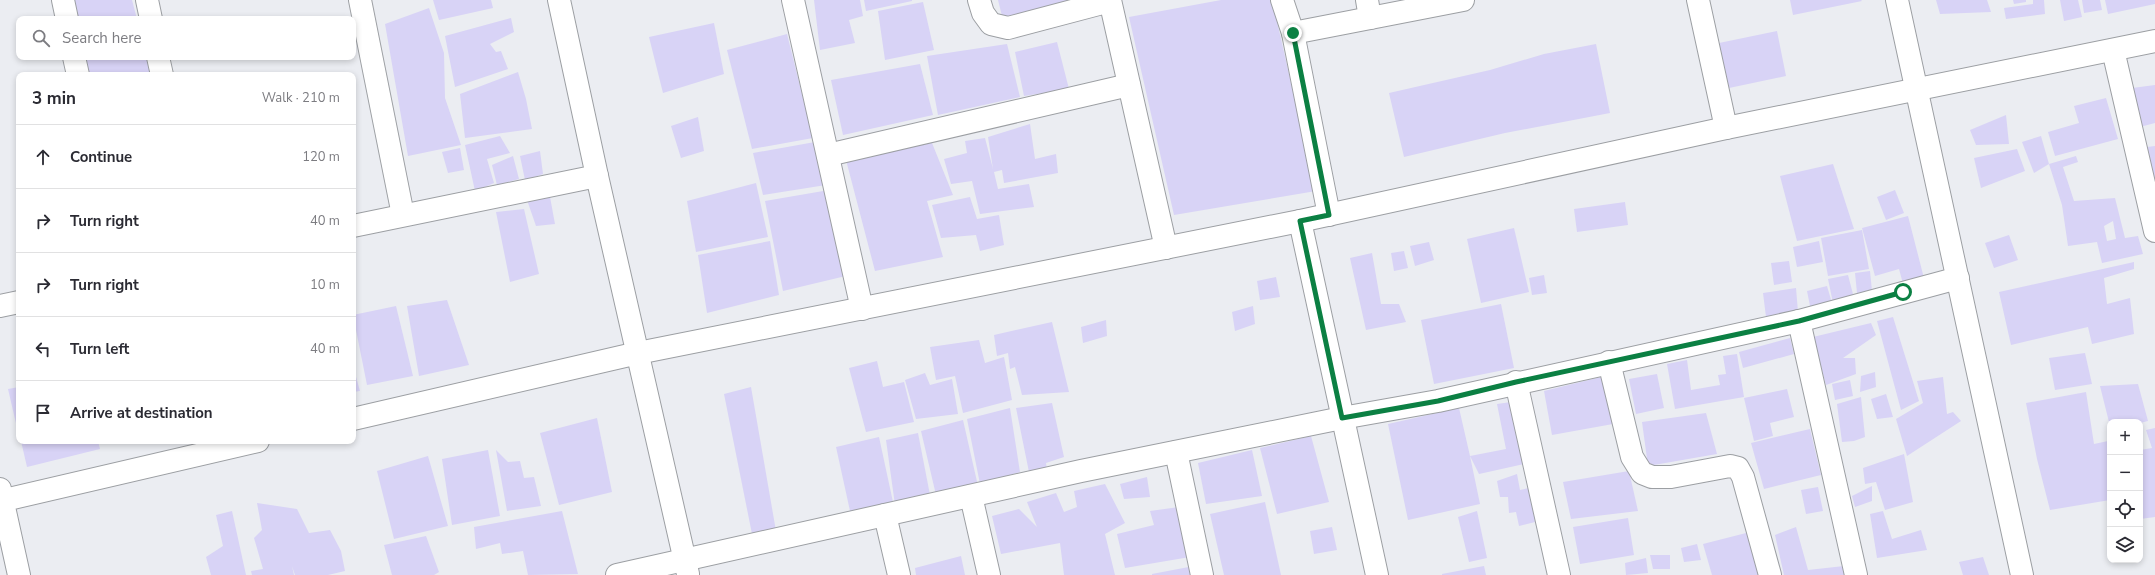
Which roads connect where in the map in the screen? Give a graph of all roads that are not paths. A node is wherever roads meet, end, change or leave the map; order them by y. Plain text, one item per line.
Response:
1 (63, 0) edge
2 (147, 0) edge
3 (360, 0) edge
4 (558, 0) edge
5 (793, 0) edge
6 (979, 0) edge
7 (1282, 0) edge
8 (1463, 0) edge
9 (1698, 0) edge
10 (1897, 0) edge
11 (1110, 1) edge
12 (1368, 9) edge
13 (66, 16) edge
14 (150, 16) edge
15 (1293, 33) junction
16 (2155, 41) edge
17 (2113, 50) junction
18 (75, 60) edge
19 (159, 60) edge
20 (77, 72) edge
21 (161, 72) edge
22 (1129, 85) junction
23 (1916, 90) junction
24 (1726, 128) junction
25 (828, 155) junction
26 (597, 176) junction
27 (403, 215) junction
28 (1329, 215) junction
29 (1300, 221) junction
30 (2154, 224) edge
31 (356, 225) edge
32 (1166, 248) junction
33 (1958, 278) junction
34 (16, 303) edge
35 (0, 306) edge
36 (862, 308) junction
37 (1799, 321) junction
38 (638, 353) junction
39 (1609, 362) junction
40 (1516, 382) junction
41 (356, 418) edge
42 (1342, 418) junction
43 (244, 444) edge
44 (1176, 452) junction
45 (971, 496) junction
46 (1, 497) edge
47 (885, 515) junction
48 (687, 568) edge
49 (19, 575) edge
50 (617, 575) edge
51 (899, 575) edge
52 (989, 575) edge
53 (1202, 575) edge
54 (1377, 575) edge
55 (1559, 575) edge
56 (1770, 575) edge
57 (1856, 575) edge
58 (2022, 575) edge

1 - 13 street
2 - 14 street
3 - 27 street
4 - 26 street
5 - 25 street
6 - 11 street
7 - 15 street
8 - 12 street
9 - 24 street
10 - 23 street
11 - 22 street
12 - 15 street
15 - 28 street
16 - 17 street
17 - 23 street
17 - 30 street
18 - 20 street
19 - 21 street
22 - 25 street
22 - 32 street
23 - 24 street
23 - 33 street
24 - 28 street
25 - 36 street
26 - 27 street
26 - 38 street
27 - 31 street
28 - 29 street
29 - 32 street
29 - 42 street
32 - 36 street
33 - 37 street
33 - 58 street
34 - 35 street
36 - 38 street
37 - 39 street
37 - 57 street
38 - 41 street
38 - 48 street
39 - 40 street
39 - 56 street
40 - 42 street
40 - 55 street
42 - 44 street
42 - 54 street
43 - 46 street
44 - 45 street
44 - 53 street
45 - 47 street
45 - 52 street
46 - 49 street
47 - 48 street
47 - 51 street
48 - 50 street

